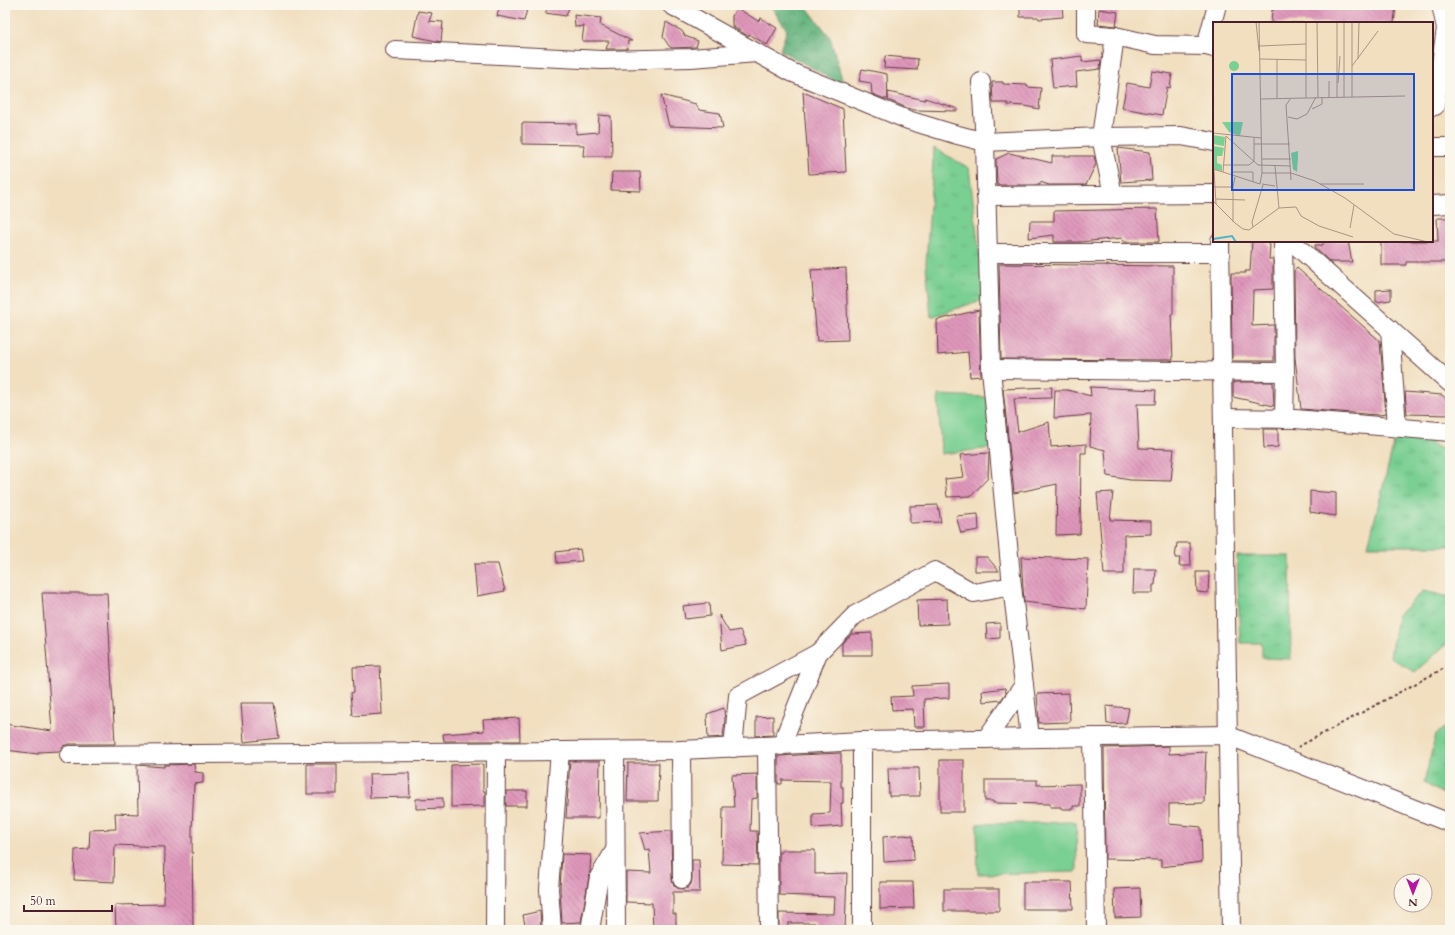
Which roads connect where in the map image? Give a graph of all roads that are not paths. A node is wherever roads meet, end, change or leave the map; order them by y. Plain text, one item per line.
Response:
1 (671, 5) edge
2 (1086, 5) edge
3 (1217, 5) edge
4 (1441, 5) edge
5 (1214, 22) edge
6 (1448, 28) edge
7 (1213, 29) edge
8 (1115, 36) junction
9 (1210, 47) edge
10 (395, 50) dead end
11 (757, 53) junction
12 (981, 82) dead end
13 (1439, 108) edge
14 (1101, 137) junction
15 (985, 142) junction
16 (1213, 142) edge
17 (1433, 146) edge
18 (1450, 147) edge
19 (1213, 194) edge
20 (1113, 195) junction
21 (986, 196) junction
22 (1450, 204) edge
23 (1433, 205) edge
24 (1283, 242) edge
25 (1292, 242) edge
26 (1220, 247) edge
27 (988, 253) junction
28 (1390, 329) junction
29 (991, 369) junction
30 (1222, 372) junction
31 (1285, 372) junction
32 (1450, 383) edge
33 (1223, 418) junction
34 (1284, 419) junction
35 (1397, 427) junction
36 (1430, 430) junction
37 (1450, 432) edge
38 (1450, 443) edge
39 (1012, 586) junction
40 (818, 653) junction
41 (1024, 685) junction
42 (1227, 735) junction
43 (1093, 737) junction
44 (1030, 738) junction
45 (986, 739) junction
46 (862, 741) junction
47 (774, 746) junction
48 (733, 748) junction
49 (680, 750) junction
50 (560, 751) junction
51 (615, 751) junction
52 (496, 752) junction
53 (69, 755) dead end
54 (1450, 823) edge
55 (615, 850) junction
56 (682, 879) dead end
57 (495, 930) edge
58 (552, 930) edge
59 (590, 930) edge
60 (616, 930) edge
61 (769, 930) edge
62 (862, 930) edge
63 (1096, 930) edge
64 (1231, 930) edge

1 - 11 street
2 - 8 street
3 - 5 street
4 - 6 street
6 - 13 street
7 - 9 street
8 - 9 street
8 - 14 street
10 - 11 street
11 - 15 street
12 - 15 street
14 - 15 street
14 - 16 street
14 - 20 street
15 - 21 street
17 - 18 street
19 - 20 street
20 - 21 street
21 - 27 street
22 - 23 street
24 - 31 street
25 - 28 street
26 - 27 street
26 - 30 street
27 - 29 street
28 - 32 street
28 - 35 street
29 - 30 street
29 - 39 street
30 - 31 street
30 - 33 street
31 - 34 street
33 - 34 street
33 - 42 street
34 - 35 street
35 - 36 street
36 - 37 street
36 - 38 street
39 - 40 street
39 - 41 street
40 - 47 street
40 - 48 street
41 - 44 street
41 - 45 street
42 - 43 street
42 - 54 street
42 - 64 street
43 - 44 street
43 - 63 street
44 - 45 street
45 - 46 street
46 - 47 street
46 - 62 street
47 - 48 street
47 - 61 street
48 - 49 street
49 - 51 street
49 - 56 street
50 - 51 street
50 - 52 street
50 - 58 street
51 - 55 street
52 - 53 street
52 - 57 street
55 - 59 street
55 - 60 street

